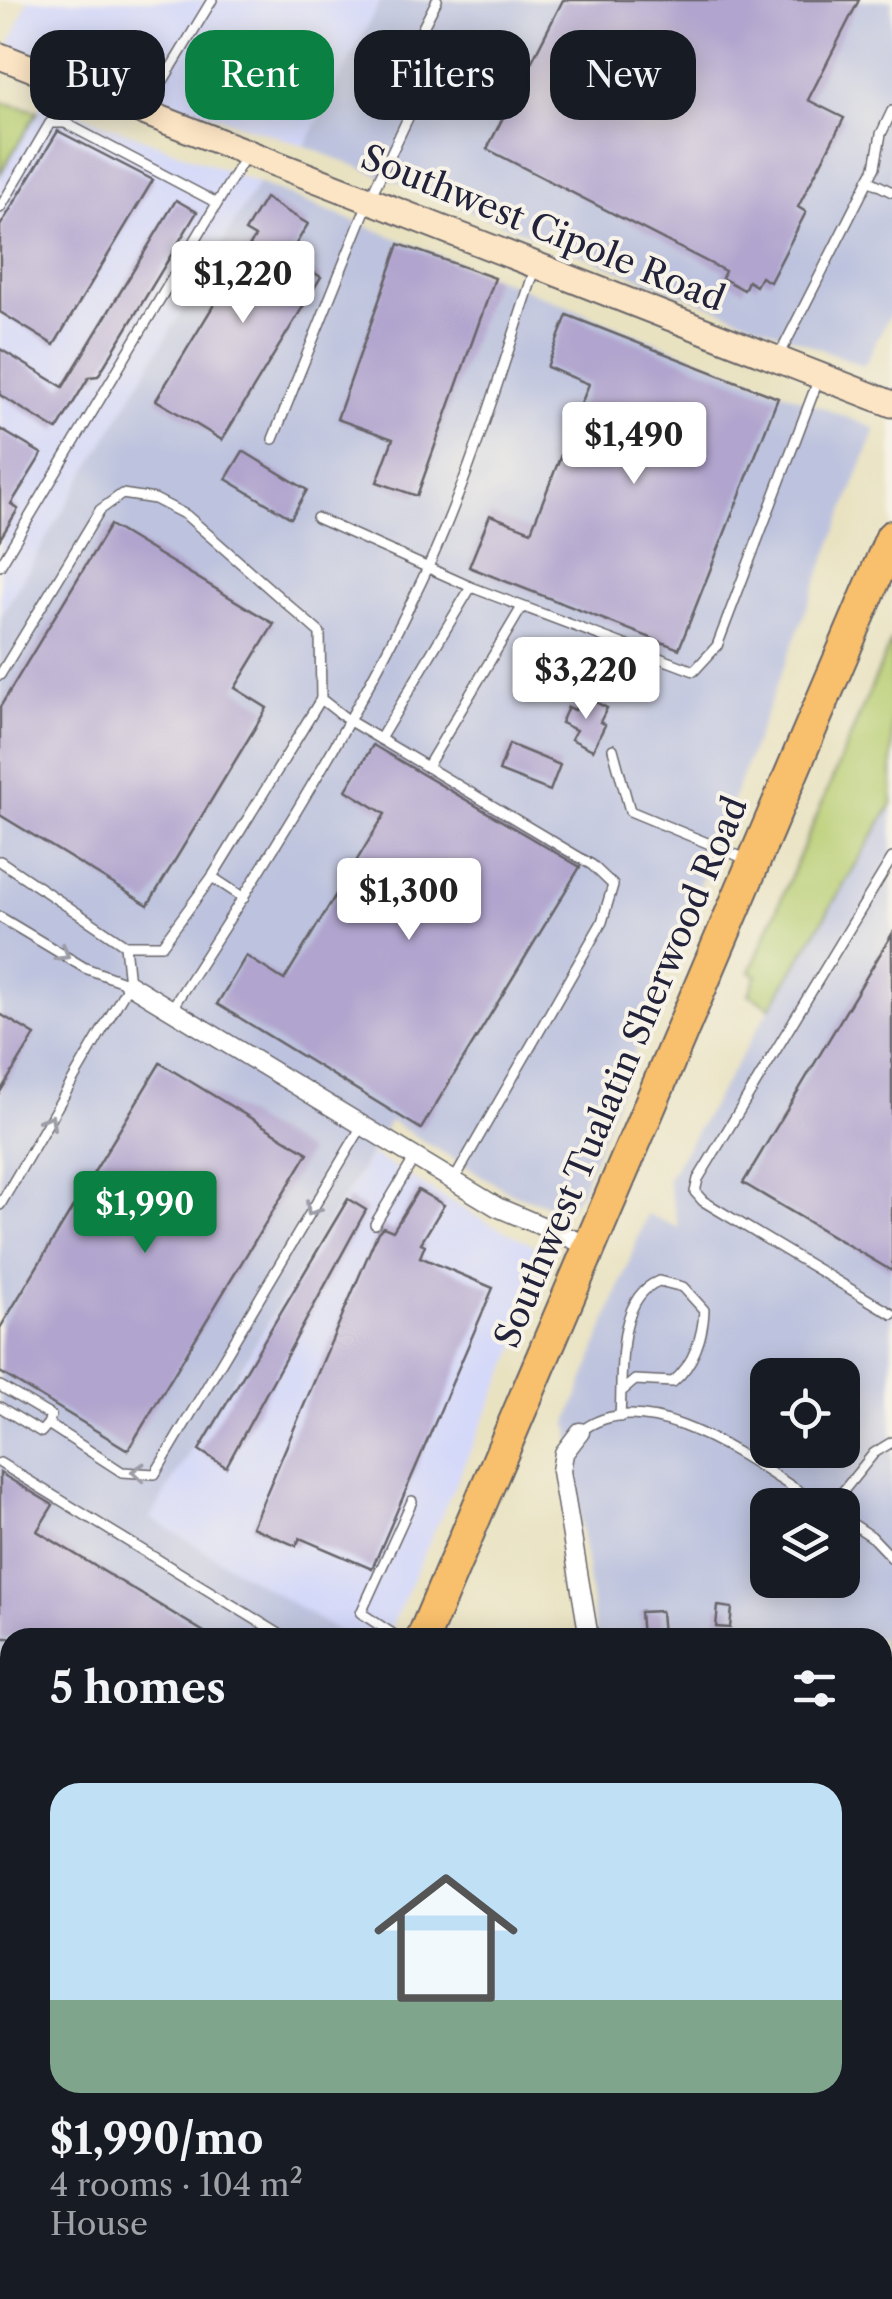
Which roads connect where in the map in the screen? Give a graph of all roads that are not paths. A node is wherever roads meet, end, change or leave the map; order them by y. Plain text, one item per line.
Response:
1 (212, 0) edge
2 (437, 0) edge
3 (0, 56) edge
4 (30, 67) edge
5 (165, 78) edge
6 (892, 111) edge
7 (165, 117) edge
8 (249, 150) junction
9 (868, 180) junction
10 (892, 192) edge
11 (370, 198) junction
12 (217, 203) junction
13 (0, 208) edge
14 (537, 262) junction
15 (778, 359) junction
16 (820, 376) junction
17 (892, 404) edge
18 (273, 439) dead end
19 (317, 518) dead end
20 (892, 537) edge
21 (0, 566) edge
22 (425, 567) junction
23 (471, 587) junction
24 (522, 607) junction
25 (0, 675) edge
26 (321, 699) junction
27 (348, 720) junction
28 (380, 739) junction
29 (614, 748) dead end
30 (427, 767) junction
31 (892, 858) edge
32 (0, 860) edge
33 (753, 862) junction
34 (212, 877) junction
35 (244, 898) junction
36 (0, 917) edge
37 (125, 945) junction
38 (129, 984) junction
39 (172, 1008) junction
40 (362, 1126) junction
41 (415, 1157) junction
42 (454, 1181) junction
43 (0, 1205) edge
44 (375, 1224) dead end
45 (589, 1246) junction
46 (892, 1314) edge
47 (0, 1386) edge
48 (622, 1391) junction
49 (0, 1406) edge
50 (620, 1417) junction
51 (48, 1424) junction
52 (580, 1432) joint
53 (892, 1442) edge
54 (0, 1463) edge
55 (792, 1488) edge
56 (845, 1488) edge
57 (412, 1501) dead end
58 (860, 1529) edge
59 (892, 1558) edge
60 (270, 1628) edge
61 (384, 1628) edge
62 (427, 1628) edge
63 (587, 1628) edge

1 - 5 lane
2 - 11 lane
3 - 4 street, Southwest Cipole Road
6 - 9 lane
7 - 8 street, Southwest Cipole Road
8 - 11 street, Southwest Cipole Road
8 - 12 lane
9 - 10 lane
9 - 15 lane
11 - 14 street, Southwest Cipole Road
11 - 18 lane
12 - 13 lane
12 - 21 lane
14 - 15 street, Southwest Cipole Road
14 - 22 lane
15 - 16 street, Southwest Cipole Road
16 - 17 street, Southwest Cipole Road
16 - 24 lane
19 - 22 lane
20 - 33 highway, Southwest Tualatin Sherwood Road
22 - 23 lane
22 - 27 lane
23 - 24 lane
23 - 28 lane
24 - 30 lane
25 - 26 lane
26 - 27 lane
26 - 34 lane
27 - 28 lane
27 - 35 lane
28 - 30 lane
29 - 33 lane
30 - 42 lane
31 - 46 lane
32 - 37 lane
33 - 45 highway, Southwest Tualatin Sherwood Road
34 - 35 lane
34 - 37 lane
35 - 39 lane
36 -> 38 lane
37 - 38 lane
38 - 39 street
43 -> 38 lane
39 - 40 street
40 - 41 street
40 -> 51 lane
41 - 42 street
41 - 44 lane
42 - 45 street
45 - 62 highway, Southwest Tualatin Sherwood Road
47 - 51 lane
48 - 48 lane
48 - 50 lane
49 - 51 lane
50 - 52 lane
50 - 55 lane
52 - 63 street
53 - 56 lane
54 - 60 lane
57 - 61 lane
58 - 59 lane

